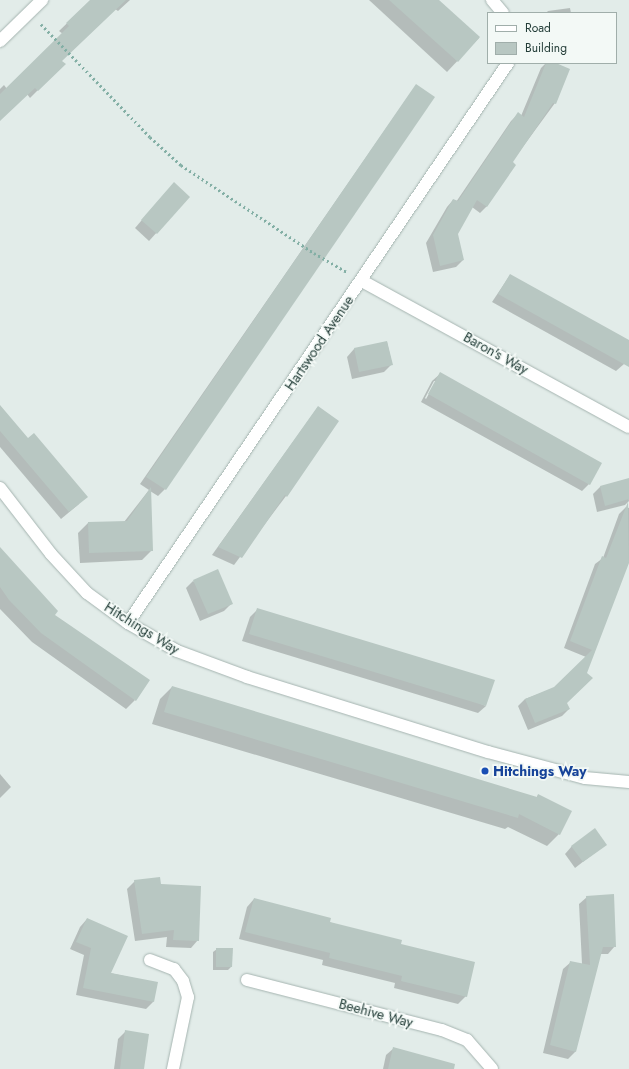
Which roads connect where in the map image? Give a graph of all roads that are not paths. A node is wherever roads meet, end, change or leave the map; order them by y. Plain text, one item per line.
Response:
1 (42, 0) edge
2 (493, 1) edge
3 (502, 12) edge
4 (0, 41) edge
5 (507, 64) edge
6 (362, 280) junction
7 (629, 427) edge
8 (0, 488) edge
9 (128, 623) junction
10 (629, 782) edge
11 (150, 960) dead end
12 (247, 980) dead end
13 (173, 1069) edge
14 (492, 1069) edge

1 - 4 street
2 - 3 street
5 - 6 street, Hartswood Avenue
6 - 7 street, Baron's Way
6 - 9 street, Hartswood Avenue
8 - 9 street, Hitchings Way
9 - 10 street, Hitchings Way
11 - 13 street
12 - 14 street, Beehive Way

